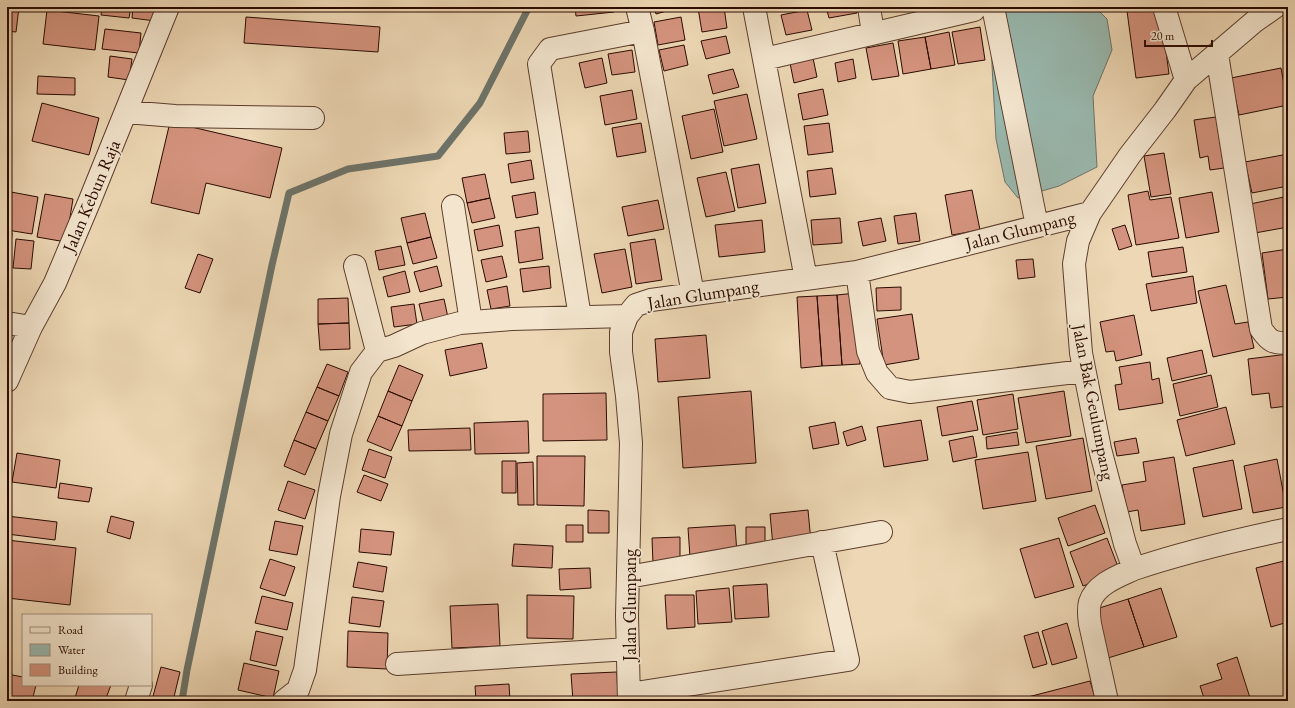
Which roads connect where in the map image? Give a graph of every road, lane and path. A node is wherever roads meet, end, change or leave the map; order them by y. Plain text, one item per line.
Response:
1 (168, 7) edge
2 (637, 7) edge
3 (754, 7) edge
4 (869, 7) edge
5 (1164, 7) edge
6 (1275, 7) edge
7 (984, 9) edge
8 (643, 31) junction
9 (873, 33) junction
10 (1218, 54) junction
11 (764, 58) junction
12 (1186, 80) junction
13 (126, 112) junction
14 (312, 118) dead end
15 (454, 206) dead end
16 (1090, 212) junction
17 (1037, 226) junction
18 (355, 266) dead end
19 (857, 272) junction
20 (806, 279) junction
21 (693, 294) junction
22 (627, 316) junction
23 (580, 317) junction
24 (471, 322) junction
25 (7, 323) edge
26 (31, 327) junction
27 (1288, 343) edge
28 (377, 351) junction
29 (1084, 371) junction
30 (7, 382) edge
31 (1288, 529) edge
32 (881, 532) dead end
33 (822, 542) junction
34 (1134, 569) junction
35 (628, 577) junction
36 (628, 649) junction
37 (397, 664) dead end
38 (141, 686) edge
39 (629, 698) edge
40 (136, 701) edge
41 (284, 701) edge
42 (1107, 701) edge

1 - 13 street, Jalan Kebun Raja
2 - 8 street
3 - 11 street
4 - 9 street
5 - 12 street
6 - 10 street, Jalan Bak Geulumpang
7 - 9 street
7 - 17 street
8 - 21 street
8 - 23 street
9 - 11 street
10 - 12 street, Jalan Bak Geulumpang
10 - 27 street
11 - 20 street
12 - 16 street, Jalan Bak Geulumpang
13 - 14 street
13 - 26 street, Jalan Kebun Raja
15 - 24 street
16 - 17 street, Jalan Glumpang
16 - 29 street, Jalan Bak Geulumpang
17 - 19 street, Jalan Glumpang
18 - 28 street
19 - 20 street, Jalan Glumpang
19 - 29 street
20 - 21 street, Jalan Glumpang
21 - 22 street, Jalan Glumpang
22 - 23 street
22 - 35 street, Jalan Glumpang
23 - 24 street
24 - 28 street
25 - 26 street
26 - 30 street, Jalan Kebun Raja
28 - 41 street
29 - 34 street, Jalan Bak Geulumpang
31 - 34 street
32 - 33 street
33 - 35 street
33 - 39 street
34 - 42 street
35 - 36 street, Jalan Glumpang
36 - 37 street
36 - 39 street, Jalan Glumpang
38 - 40 street

